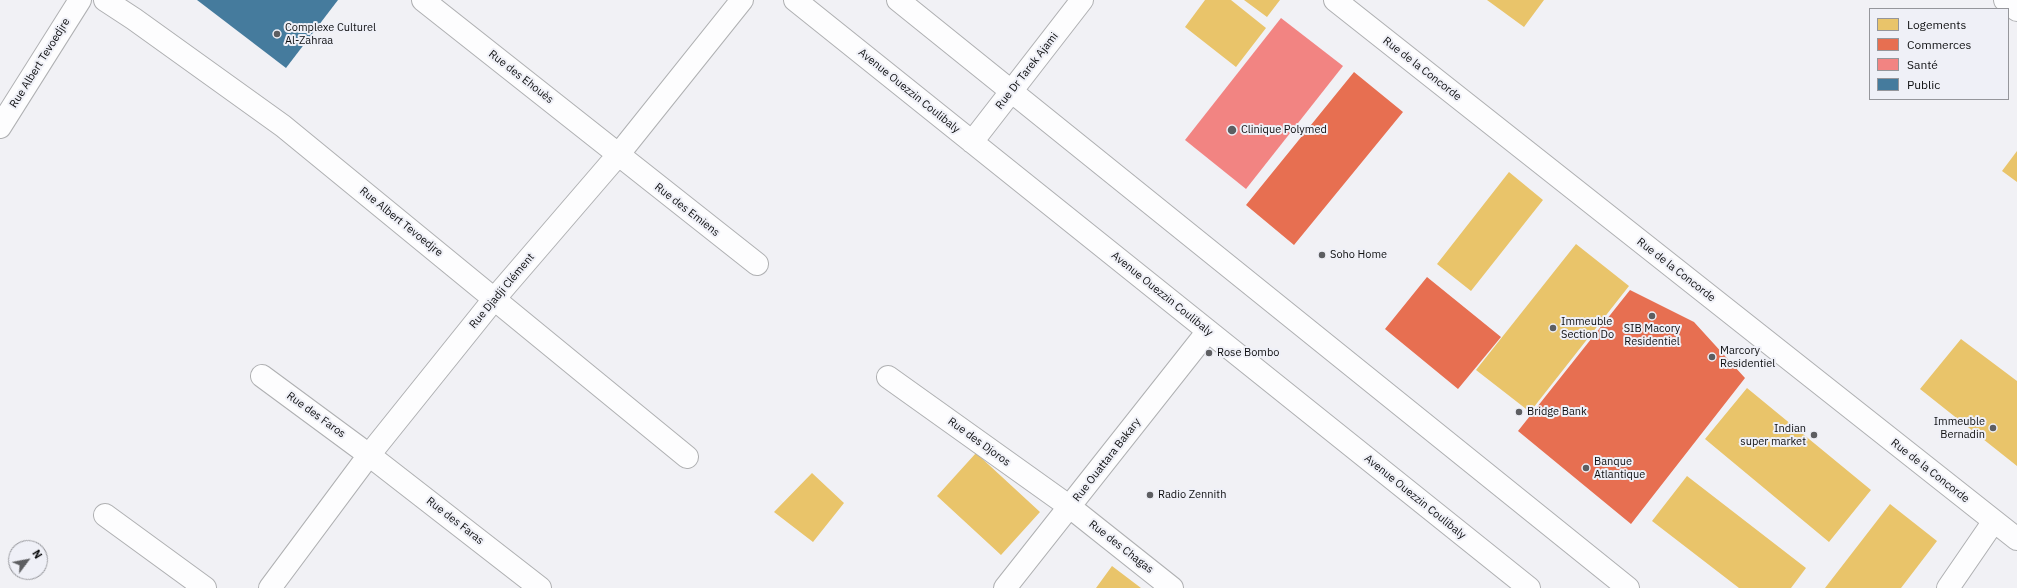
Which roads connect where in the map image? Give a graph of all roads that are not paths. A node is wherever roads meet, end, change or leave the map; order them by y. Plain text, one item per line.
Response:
1 (80, 0) edge
2 (105, 0) edge
3 (423, 0) edge
4 (742, 0) edge
5 (795, 0) edge
6 (898, 0) edge
7 (1082, 0) edge
8 (1334, 0) edge
9 (2005, 0) edge
10 (2017, 10) edge
11 (1011, 91) junction
12 (0, 127) edge
13 (972, 142) junction
14 (618, 155) junction
15 (757, 264) dead end
16 (495, 298) junction
17 (1208, 331) junction
18 (262, 376) dead end
19 (888, 377) dead end
20 (369, 455) junction
21 (687, 457) dead end
22 (1070, 507) junction
23 (105, 515) dead end
24 (1994, 521) junction
25 (2017, 539) edge
26 (205, 588) edge
27 (270, 588) edge
28 (540, 588) edge
29 (1005, 588) edge
30 (1172, 588) edge
31 (1529, 588) edge
32 (1628, 588) edge
33 (1948, 588) edge

1 - 12 street, Rue Albert Tevoedjre
2 - 16 street, Rue Albert Tevoedjre
3 - 14 street, Rue des Ehouès
4 - 14 street, Rue Djadji Clément
5 - 13 street, Avenue Ouezzin Coulibaly
6 - 11 street
7 - 11 street, Rue Dr Tarek Ajami
8 - 24 street, Rue de la Concorde
9 - 10 street
11 - 13 street, Rue Dr Tarek Ajami
11 - 32 street
13 - 17 street, Avenue Ouezzin Coulibaly
14 - 15 street, Rue des Emiens
14 - 16 street, Rue Djadji Clément
16 - 20 street, Rue Djadji Clément
16 - 21 street, Rue Albert Tevoedjre
17 - 22 street, Rue Ouattara Bakary
17 - 31 street, Avenue Ouezzin Coulibaly
18 - 20 street, Rue des Faros
19 - 22 street, Rue des Djoros
20 - 27 street, Rue Djadji Clément
20 - 28 street, Rue des Faras
22 - 29 street, Rue Ouattara Bakary
22 - 30 street, Rue des Chagas
23 - 26 street
24 - 25 street, Rue de la Concorde
24 - 33 street

